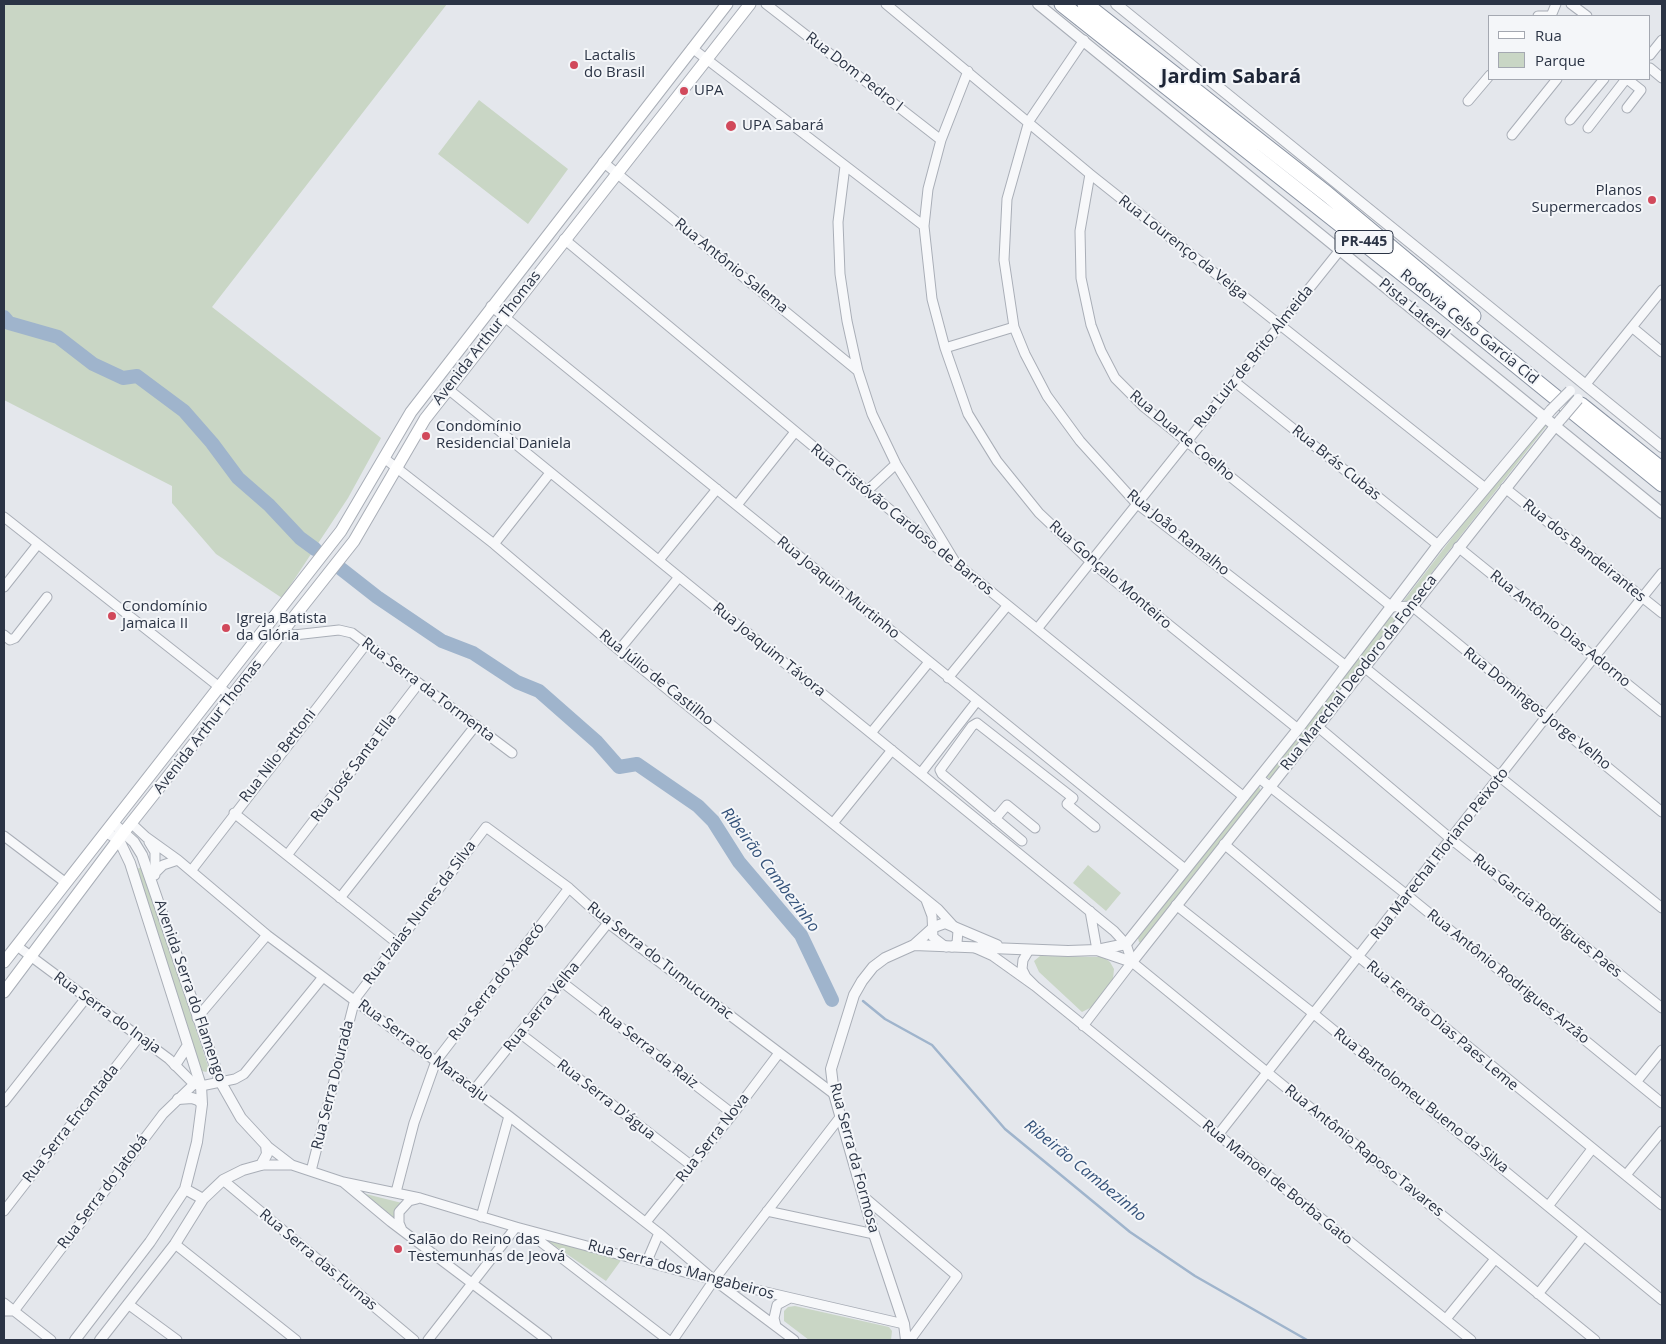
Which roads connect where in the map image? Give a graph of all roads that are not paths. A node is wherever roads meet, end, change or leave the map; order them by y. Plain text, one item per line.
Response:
1 (727, 4) edge
2 (750, 4) edge
3 (766, 4) edge
4 (886, 4) edge
5 (1038, 4) edge
6 (1050, 4) edge
7 (1062, 4) edge
8 (1085, 4) edge
9 (1099, 4) edge
10 (1116, 4) edge
11 (1571, 4) edge
12 (1586, 15) edge
13 (1088, 26) junction
14 (1128, 38) junction
15 (1084, 40) junction
16 (1662, 40) edge
17 (692, 48) junction
18 (1651, 54) edge
19 (706, 58) junction
20 (1651, 69) edge
21 (968, 71) junction
22 (1488, 77) edge
23 (1662, 78) edge
24 (1556, 80) edge
25 (1603, 80) edge
26 (1626, 80) edge
27 (1628, 80) edge
28 (1468, 101) dead end
29 (1627, 108) dead end
30 (1570, 120) dead end
31 (1029, 121) junction
32 (1588, 128) dead end
33 (1512, 135) dead end
34 (941, 140) junction
35 (603, 162) junction
36 (845, 166) junction
37 (616, 172) junction
38 (1090, 174) junction
39 (924, 226) junction
40 (564, 239) junction
41 (1340, 250) junction
42 (1662, 290) edge
43 (491, 306) junction
44 (503, 318) junction
45 (1281, 325) junction
46 (1014, 327) junction
47 (1633, 328) junction
48 (944, 348) junction
49 (1662, 352) edge
50 (858, 371) junction
51 (1235, 382) junction
52 (1586, 384) junction
53 (448, 389) junction
54 (1548, 413) junction
55 (1558, 422) junction
56 (796, 432) junction
57 (1185, 440) junction
58 (1662, 447) edge
59 (384, 458) junction
60 (896, 464) junction
61 (397, 467) junction
62 (1662, 470) edge
63 (550, 473) junction
64 (1662, 484) edge
65 (1484, 487) junction
66 (1505, 488) junction
67 (716, 489) junction
68 (867, 492) junction
69 (1136, 502) junction
70 (736, 505) junction
71 (1662, 513) edge
72 (4, 517) edge
73 (38, 544) junction
74 (494, 544) junction
75 (1438, 545) junction
76 (1458, 547) junction
77 (659, 560) junction
78 (1090, 562) junction
79 (958, 566) junction
80 (1662, 573) edge
81 (678, 577) junction
82 (4, 586) edge
83 (47, 597) dead end
84 (1643, 598) junction
85 (1007, 606) junction
86 (1412, 606) junction
87 (1392, 607) junction
88 (1662, 614) edge
89 (1037, 629) junction
90 (284, 632) junction
91 (4, 635) edge
92 (367, 643) junction
93 (619, 650) junction
94 (1596, 658) junction
95 (929, 662) junction
96 (1346, 666) junction
97 (1364, 667) junction
98 (948, 678) junction
99 (419, 682) junction
100 (219, 687) junction
101 (232, 697) junction
102 (977, 701) junction
103 (1662, 712) edge
104 (1546, 717) junction
105 (476, 725) junction
106 (1317, 726) junction
107 (1298, 729) junction
108 (871, 733) junction
109 (951, 735) junction
110 (960, 742) junction
111 (892, 750) junction
112 (512, 753) dead end
113 (921, 773) junction
114 (1500, 776) junction
115 (1258, 778) junction
116 (1270, 786) junction
117 (1244, 796) junction
118 (1662, 812) edge
119 (234, 813) junction
120 (995, 819) junction
121 (834, 822) junction
122 (110, 827) junction
123 (486, 827) joint
124 (1095, 827) dead end
125 (1035, 828) dead end
126 (125, 832) junction
127 (4, 836) edge
128 (146, 837) junction
129 (1451, 839) junction
130 (1022, 841) dead end
131 (1224, 844) junction
132 (288, 854) junction
133 (178, 860) junction
134 (1186, 869) junction
135 (190, 870) junction
136 (153, 877) junction
137 (66, 883) junction
138 (569, 888) junction
139 (1407, 895) junction
140 (340, 898) junction
141 (926, 900) junction
142 (1176, 905) junction
143 (1662, 908) edge
144 (1090, 911) junction
145 (608, 923) junction
146 (954, 925) junction
147 (932, 929) junction
148 (267, 935) junction
149 (397, 943) junction
150 (1126, 944) junction
151 (914, 945) junction
152 (16, 946) junction
153 (949, 947) junction
154 (975, 948) junction
155 (1008, 949) junction
156 (1029, 950) junction
157 (1097, 950) junction
158 (31, 957) junction
159 (1359, 957) junction
160 (4, 962) edge
161 (1132, 962) junction
162 (323, 977) junction
163 (562, 982) junction
164 (1035, 986) junction
165 (4, 992) edge
166 (86, 998) junction
167 (355, 999) junction
168 (1662, 1008) edge
169 (1314, 1014) junction
170 (197, 1018) junction
171 (1083, 1026) junction
172 (521, 1034) junction
173 (139, 1037) junction
174 (188, 1045) junction
175 (1662, 1050) edge
176 (778, 1053) junction
177 (436, 1061) junction
178 (175, 1065) junction
179 (1268, 1073) junction
180 (220, 1081) junction
181 (1637, 1081) junction
182 (198, 1085) junction
183 (474, 1090) junction
184 (834, 1094) junction
185 (178, 1099) junction
186 (4, 1102) edge
187 (1662, 1103) edge
188 (202, 1104) junction
189 (733, 1114) junction
190 (509, 1116) junction
191 (841, 1116) junction
192 (1662, 1131) edge
193 (1218, 1135) junction
194 (266, 1145) junction
195 (1592, 1149) junction
196 (292, 1164) junction
197 (261, 1165) junction
198 (692, 1166) junction
199 (311, 1171) junction
200 (1626, 1175) junction
201 (223, 1180) junction
202 (343, 1182) junction
203 (185, 1188) junction
204 (396, 1192) junction
205 (864, 1197) junction
206 (420, 1198) junction
207 (203, 1199) junction
208 (1549, 1205) junction
209 (1662, 1205) edge
210 (4, 1211) edge
211 (767, 1211) junction
212 (481, 1217) junction
213 (646, 1222) junction
214 (520, 1228) junction
215 (403, 1230) junction
216 (659, 1233) junction
217 (874, 1234) junction
218 (1584, 1236) junction
219 (174, 1244) junction
220 (1495, 1259) junction
221 (647, 1261) junction
222 (714, 1280) junction
223 (474, 1283) junction
224 (1538, 1294) junction
225 (790, 1298) junction
226 (1662, 1300) edge
227 (4, 1303) edge
228 (128, 1304) junction
229 (4, 1311) edge
230 (14, 1311) junction
231 (1446, 1319) junction
232 (904, 1324) junction
233 (776, 1326) junction
234 (51, 1340) edge
235 (75, 1340) edge
236 (100, 1340) edge
237 (177, 1340) edge
238 (296, 1340) edge
239 (414, 1340) edge
240 (428, 1340) edge
241 (547, 1340) edge
242 (668, 1340) edge
243 (673, 1340) edge
244 (794, 1340) edge
245 (906, 1340) edge
246 (910, 1340) edge
247 (1472, 1340) edge
248 (1595, 1340) edge

1 - 17 main road, Avenida Arthur Thomas
2 - 19 main road, Avenida Arthur Thomas
3 - 34 street, Rua Dom Pedro I
4 - 21 street, Rua Lourenço da Veiga
5 - 15 street, PR-445
6 - 13 highway
7 - 13 highway, Rodovia Celso Garcia Cid / PR-445
8 - 14 highway, Rodovia Celso Garcia Cid / PR-445
9 - 14 highway
10 - 52 street, PR-445
11 - 12 street
13 - 64 highway, Rodovia Celso Garcia Cid / PR-445
14 - 62 highway, Rodovia Celso Garcia Cid / PR-445
15 - 31 street, Rua João Ramalho
15 - 41 street, Pista Lateral / PR-445
16 - 18 street
17 - 19 street
17 - 35 main road, Avenida Arthur Thomas
19 - 36 street
19 - 37 main road, Avenida Arthur Thomas
20 - 23 street
21 - 31 street, Rua Lourenço da Veiga
21 - 34 street, Rua Gonçalo Monteiro
22 - 28 street
24 - 33 street
25 - 30 street
26 - 32 street
27 - 29 street
31 - 38 street, Rua Lourenço da Veiga
31 - 46 street, Rua João Ramalho
34 - 39 street, Rua Gonçalo Monteiro
35 - 37 street, Rua Antônio Salema
35 - 43 main road, Avenida Arthur Thomas
36 - 39 street
36 - 50 street
37 - 40 main road, Avenida Arthur Thomas
37 - 50 street, Rua Antônio Salema
38 - 45 street, Rua Lourenço da Veiga
38 - 57 street, Rua Duarte Coelho
39 - 48 street, Rua Gonçalo Monteiro
40 - 44 main road, Avenida Arthur Thomas
40 - 56 street, Rua Cristóvão Cardoso de Barros
41 - 45 street, Rua Luiz de Brito Almeida
41 - 54 street, Pista Lateral / PR-445
42 - 47 street
43 - 44 street, Rua Joaquin Murtinho
43 - 59 main road, Avenida Arthur Thomas
44 - 53 main road, Avenida Arthur Thomas
44 - 67 street, Rua Joaquin Murtinho
45 - 51 street, Rua Luiz de Brito Almeida
45 - 65 street, Rua Lourenço da Veiga
46 - 48 street
46 - 69 street, Rua João Ramalho
47 - 49 street
47 - 52 street
48 - 78 street, Rua Gonçalo Monteiro
50 - 60 street
51 - 57 street, Rua Luiz de Brito Almeida
51 - 75 street, Rua Brás Cubas
52 - 54 street, bridge
52 - 55 street, Rua Marechal Deodoro da Fonseca, bridge
52 - 58 street, PR-445
53 - 61 main road, Avenida Arthur Thomas
53 - 63 street, Rua Joaquim Távora
54 - 55 street, Pista Lateral / PR-445
54 - 65 street
55 - 66 street, Rua Marechal Deodoro da Fonseca
55 - 71 street, Pista Lateral / PR-445
56 - 68 street, Rua Cristóvão Cardoso de Barros
56 - 70 street
57 - 69 street, Rua Luiz de Brito Almeida
57 - 87 street, Rua Duarte Coelho
59 - 61 street, Rua Júlio de Castilho
59 - 100 main road, Avenida Arthur Thomas
60 - 68 street
60 - 79 street
61 - 74 street, Rua Júlio de Castilho
61 - 90 main road, Avenida Arthur Thomas
63 - 74 street
63 - 77 street, Rua Joaquim Távora
65 - 75 street
66 - 76 street, Rua Marechal Deodoro da Fonseca
66 - 84 street, Rua dos Bandeirantes
67 - 70 street, Rua Joaquin Murtinho
67 - 77 street
68 - 79 street, Rua Cristóvão Cardoso de Barros
69 - 78 street, Rua Luiz de Brito Almeida
69 - 96 street, Rua João Ramalho
70 - 95 street, Rua Joaquin Murtinho
72 - 73 street
73 - 82 street
73 - 100 street
74 - 93 street, Rua Júlio de Castilho
75 - 87 street
76 - 86 street, Rua Marechal Deodoro da Fonseca
76 - 94 street, Rua Antônio Dias Adorno
77 - 81 street, Rua Joaquim Távora
78 - 89 street, Rua Luiz de Brito Almeida
78 - 107 street, Rua Gonçalo Monteiro
79 - 85 street, Rua Cristóvão Cardoso de Barros
80 - 84 street, Rua Marechal Floriano Peixoto
81 - 93 street
81 - 108 street, Rua Joaquim Távora
83 - 91 street
84 - 88 street, Rua dos Bandeirantes
84 - 94 street, Rua Marechal Floriano Peixoto
85 - 89 street, Rua Cristóvão Cardoso de Barros
85 - 98 street
86 - 87 street
86 - 97 street, Rua Marechal Deodoro da Fonseca
86 - 104 street, Rua Domingos Jorge Velho
87 - 96 street
89 - 117 street, Rua Cristóvão Cardoso de Barros
90 - 92 street, Rua Serra da Tormenta
90 - 101 main road, Avenida Arthur Thomas
92 - 99 street, Rua Serra da Tormenta
92 - 119 street, Rua Nilo Bettoni
93 - 121 street, Rua Júlio de Castilho
94 - 103 street, Rua Antônio Dias Adorno
94 - 104 street, Rua Marechal Floriano Peixoto
95 - 98 street, Rua Joaquin Murtinho
95 - 108 street
96 - 107 street
97 - 106 street, Rua Marechal Deodoro da Fonseca
97 - 114 street
98 - 102 street, Rua Joaquin Murtinho
99 - 105 street, Rua Serra da Tormenta
99 - 132 street, Rua José Santa Ella
100 - 101 street
100 - 122 main road, Avenida Arthur Thomas
101 - 126 main road, Avenida Arthur Thomas
102 - 109 street
102 - 134 street, Rua Joaquin Murtinho
104 - 114 street, Rua Marechal Floriano Peixoto
104 - 118 street, Rua Domingos Jorge Velho
105 - 112 street, Rua Serra da Tormenta
105 - 140 street
106 - 116 street, Rua Marechal Deodoro da Fonseca
106 - 129 street, Rua Garcia Rodrigues Paes
107 - 115 street
108 - 111 street, Rua Joaquim Távora
109 - 110 street
109 - 113 street
110 - 120 street
110 - 124 street
111 - 113 street, Rua Joaquim Távora
111 - 121 street
113 - 144 street, Rua Joaquim Távora
114 - 129 street, Rua Marechal Floriano Peixoto
114 - 143 street
115 - 116 street, Rua Antônio Rodrigues Arzão
115 - 117 street
116 - 131 street, Rua Marechal Deodoro da Fonseca
116 - 139 street, Rua Antônio Rodrigues Arzão
117 - 134 street
119 - 132 street
119 - 135 street, Rua Nilo Bettoni
120 - 125 street
120 - 130 street
121 - 141 street, Rua Júlio de Castilho
122 - 126 street
122 - 137 main road, Avenida Arthur Thomas
123 - 138 street, Rua Serra do Tumucumac
123 - 149 street, Rua Izaias Nunes da Silva
126 - 128 street, Rua Serra do Maracaju
126 - 136 street, Avenida Serra do Flamengo
126 - 158 main road, Avenida Arthur Thomas
126 - 174 street, Avenida Serra do Flamengo
127 - 137 street
128 - 133 street, Rua Serra do Maracaju
128 - 136 street
129 - 139 street, Rua Marechal Floriano Peixoto
129 - 168 street, Rua Garcia Rodrigues Paes
131 - 142 street, Rua Marechal Deodoro da Fonseca
131 - 159 street, Rua Fernão Dias Paes Leme
132 - 140 street
133 - 135 street, Rua Serra do Maracaju
133 - 136 street
134 - 150 street
135 - 148 street, Rua Serra do Maracaju
136 - 170 street, Avenida Serra do Flamengo
137 - 152 main road, Avenida Arthur Thomas
138 - 145 street, Rua Serra do Tumucumac
138 - 177 street, Rua Serra do Xapecó
139 - 159 street, Rua Marechal Floriano Peixoto
139 - 181 street, Rua Antônio Rodrigues Arzão
140 - 149 street
141 - 146 street, Rua Júlio de Castilho
141 - 147 street
142 - 161 street, Rua Marechal Deodoro da Fonseca
142 - 169 street, Rua Bartolomeu Bueno da Silva
144 - 150 street, Rua Joaquim Távora
144 - 157 street
145 - 163 street, Rua Serra Velha
145 - 176 street, Rua Serra do Tumucumac
146 - 147 street
146 - 153 street
146 - 155 street, Rua Serra da Formosa
147 - 151 street, Rua Serra da Formosa
147 - 153 street
148 - 162 street, Rua Serra do Maracaju
148 - 170 street
149 - 167 street, Rua Izaias Nunes da Silva
150 - 157 street, Rua Serra da Formosa
150 - 161 street, Rua Joaquim Távora
151 - 153 street, Rua Serra da Formosa
151 - 184 street, Rua Serra da Formosa
152 - 158 street, Rua Serra do Inaja
152 - 160 main road, Avenida Arthur Thomas
153 - 154 street, Rua Serra da Formosa
154 - 155 street, Rua Serra da Formosa
154 - 164 street
155 - 156 street, Rua Serra da Formosa
156 - 157 street, Rua Serra da Formosa
156 - 164 street
157 - 161 street, Rua Serra da Formosa
158 - 165 main road, Avenida Arthur Thomas
158 - 166 street, Rua Serra do Inaja
159 - 169 street, Rua Marechal Floriano Peixoto
159 - 195 street, Rua Fernão Dias Paes Leme
161 - 171 street
161 - 179 street, Rua Antônio Raposo Tavares
162 - 167 street, Rua Serra do Maracaju
162 - 180 street
163 - 172 street, Rua Serra Velha
163 - 189 street, Rua Serra da Raiz
164 - 171 street
166 - 173 street, Rua Serra do Inaja
166 - 186 street
167 - 177 street, Rua Serra do Maracaju
167 - 199 street, Rua Serra Dourada
169 - 179 street, Rua Marechal Floriano Peixoto
169 - 208 street, Rua Bartolomeu Bueno da Silva
170 - 180 street, Avenida Serra do Flamengo
171 - 193 street, Rua Manoel de Borba Gato
172 - 183 street, Rua Serra Velha
172 - 198 street, Rua Serra D'água
173 - 178 street, Rua Serra do Inaja
173 - 210 street, Rua Serra Encantada
174 - 178 street
174 - 182 street, Avenida Serra do Flamengo
175 - 181 street
176 - 184 street, Rua Serra do Tumucumac
176 - 189 street, Rua Serra Nova
177 - 183 street, Rua Serra do Maracaju
177 - 204 street, Rua Serra do Xapecó
178 - 182 street, Rua Serra do Inaja
179 - 193 street, Rua Marechal Floriano Peixoto
179 - 220 street, Rua Antônio Raposo Tavares
180 - 182 street
180 - 194 street, Avenida Serra do Flamengo
181 - 187 street, Rua Antônio Rodrigues Arzão
182 - 185 street, Rua Serra do Jatobá
182 - 188 street, Avenida Serra do Flamengo
183 - 190 street, Rua Serra do Maracaju
184 - 191 street, Rua Serra da Formosa
185 - 188 street
185 - 230 street, Rua Serra do Jatobá
188 - 203 street, Avenida Serra do Flamengo
189 - 198 street, Rua Serra Nova
190 - 212 street
190 - 213 street, Rua Serra do Maracaju
191 - 205 street, Rua Serra da Formosa
191 - 211 street
192 - 200 street
193 - 231 street, Rua Manoel de Borba Gato
194 - 196 street, Avenida Serra do Flamengo
194 - 197 street
195 - 200 street, Rua Fernão Dias Paes Leme
195 - 208 street
196 - 197 street
196 - 199 street
197 - 201 street
198 - 213 street, Rua Serra Nova
199 - 202 street
200 - 209 street, Rua Fernão Dias Paes Leme
201 - 207 street
201 - 239 street, Rua Serra das Furnas
202 - 204 street, Rua Serra dos Mangabeiros
202 - 215 street
203 - 207 street
203 - 235 street, Avenida Serra do Flamengo
204 - 206 street, Rua Serra dos Mangabeiros
205 - 217 street, Rua Serra da Formosa
205 - 246 street
206 - 212 street, Rua Serra dos Mangabeiros
206 - 215 street
207 - 219 street
208 - 218 street, Rua Bartolomeu Bueno da Silva
211 - 217 street
211 - 222 street
212 - 214 street, Rua Serra dos Mangabeiros
213 - 216 street, Rua Serra do Maracaju
214 - 221 street, Rua Serra dos Mangabeiros
214 - 223 street
214 - 242 street
215 - 223 street
216 - 221 street
216 - 222 street, Rua Serra do Maracaju
217 - 232 street, Rua Serra da Formosa
218 - 224 street
218 - 226 street, Rua Bartolomeu Bueno da Silva
219 - 228 street
219 - 238 street
220 - 224 street, Rua Antônio Raposo Tavares
220 - 231 street
221 - 222 street, Rua Serra dos Mangabeiros
222 - 225 street, Rua Serra dos Mangabeiros
222 - 233 street, Rua Serra do Maracaju
222 - 243 street
223 - 240 street
223 - 241 street
224 - 248 street, Rua Antônio Raposo Tavares
225 - 232 street, Rua Serra dos Mangabeiros
225 - 233 street
227 - 230 street
228 - 236 street
228 - 237 street
229 - 230 street
230 - 234 street
231 - 247 street, Rua Manoel de Borba Gato
232 - 245 street, Rua Serra da Formosa
233 - 244 street, Rua Serra do Maracaju

